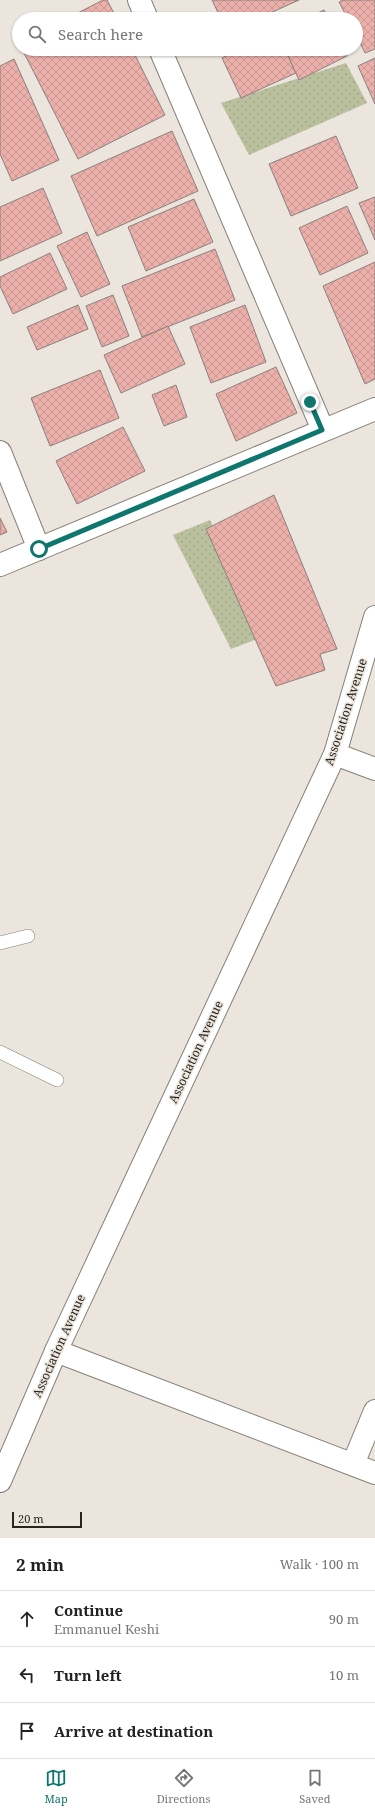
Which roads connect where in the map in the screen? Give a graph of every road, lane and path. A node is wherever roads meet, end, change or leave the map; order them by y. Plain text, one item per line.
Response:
1 (139, 0) edge
2 (144, 12) edge
3 (163, 56) edge
4 (375, 409) edge
5 (322, 430) junction
6 (0, 452) edge
7 (39, 549) junction
8 (0, 565) edge
9 (375, 617) edge
10 (335, 754) junction
11 (375, 769) edge
12 (28, 936) dead end
13 (0, 943) edge
14 (0, 1052) edge
15 (57, 1080) dead end
16 (56, 1352) junction
17 (375, 1411) edge
18 (353, 1464) junction
19 (375, 1473) edge
20 (0, 1481) edge

1 - 2 street
3 - 5 street
4 - 5 street
5 - 7 street
6 - 7 street
7 - 8 street
9 - 10 street, Association Avenue
10 - 11 street
10 - 16 street, Association Avenue
12 - 13 lane
14 - 15 lane
16 - 18 street
16 - 20 street, Association Avenue
17 - 18 street
18 - 19 street

